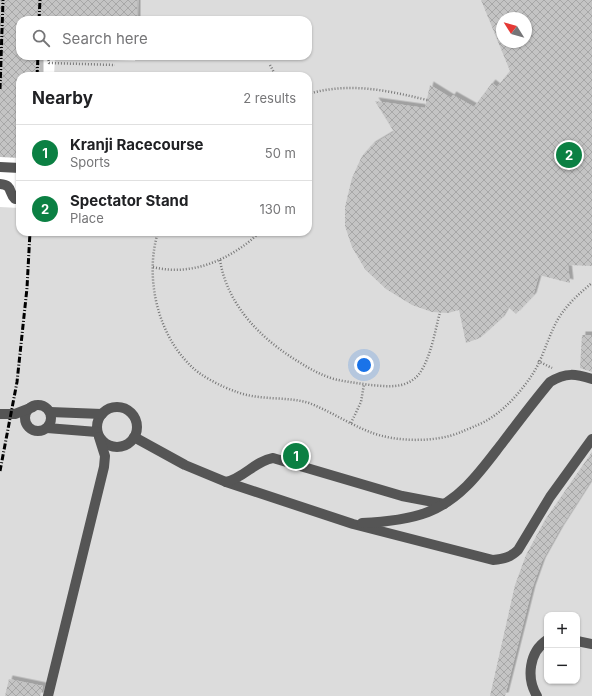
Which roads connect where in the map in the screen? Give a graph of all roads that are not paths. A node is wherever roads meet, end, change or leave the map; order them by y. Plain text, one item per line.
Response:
1 (0, 167) edge
2 (16, 168) edge
3 (0, 184) edge
4 (16, 200) edge
5 (592, 379) edge
6 (34, 406) junction
7 (50, 412) junction
8 (0, 414) edge
9 (15, 414) junction
10 (102, 414) junction
11 (28, 426) junction
12 (47, 428) junction
13 (98, 435) junction
14 (134, 437) junction
15 (592, 440) edge
16 (122, 446) junction
17 (104, 467) junction
18 (226, 482) junction
19 (444, 504) junction
20 (353, 524) junction
21 (580, 642) edge
22 (544, 643) edge
23 (592, 644) edge
24 (48, 696) edge
25 (537, 696) edge

1 - 2 street
3 - 4 street
5 - 19 street
6 - 7 street
6 - 9 street
6 - 11 street
7 - 10 street
7 - 12 street
8 - 9 street
9 - 11 street
10 - 13 street
10 - 14 street
11 - 12 street
12 - 13 street
13 - 16 street
13 - 17 street
14 - 16 street
14 - 18 street
15 - 20 street
16 - 17 street
17 - 24 street
18 - 19 street
18 - 20 street
19 - 20 street
21 - 23 street
22 - 25 street

